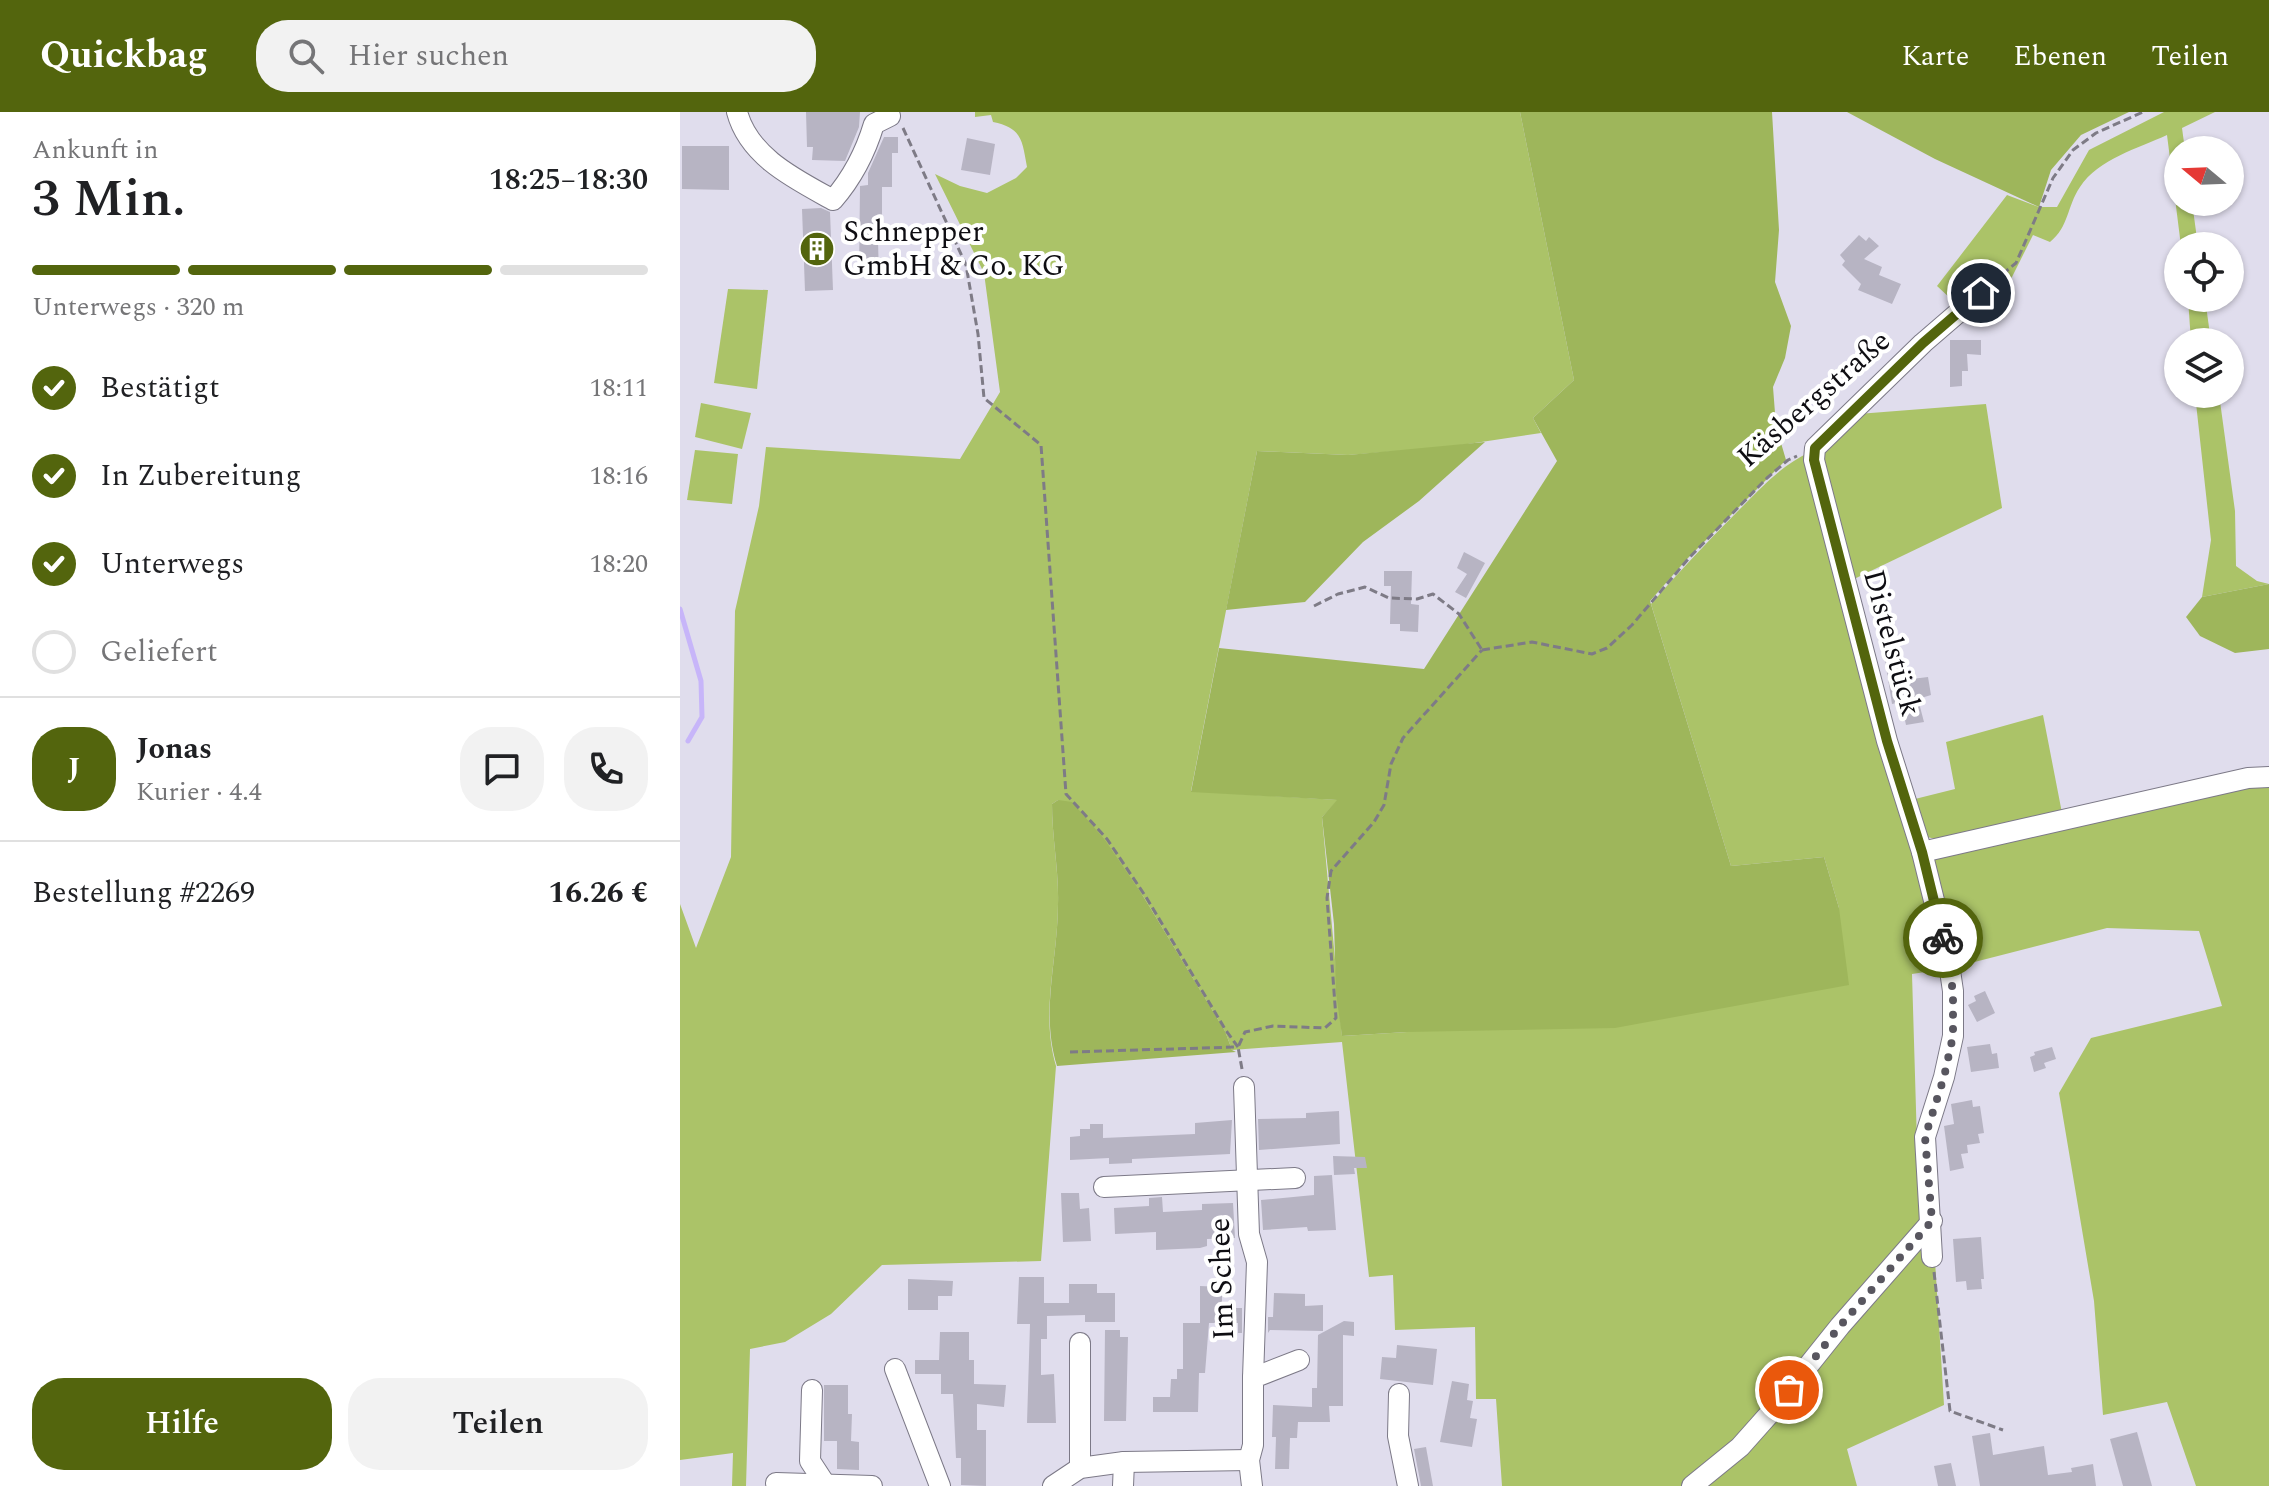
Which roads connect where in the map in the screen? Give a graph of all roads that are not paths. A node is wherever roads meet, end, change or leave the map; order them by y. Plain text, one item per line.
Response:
1 (737, 112) edge
2 (890, 116) road end
3 (1981, 293) road end
4 (1815, 448) joint
5 (2269, 777) edge
6 (1922, 852) junction
7 (1244, 1087) road end
8 (1295, 1178) dead end
9 (1249, 1179) junction
10 (1104, 1187) dead end
11 (1932, 1221) junction
12 (1932, 1257) road end
13 (1080, 1343) dead end
14 (1299, 1360) dead end
15 (895, 1369) dead end
16 (1253, 1378) junction
17 (812, 1390) dead end
18 (1399, 1394) dead end
19 (1249, 1460) junction
20 (1124, 1462) junction
21 (1080, 1468) junction
22 (776, 1483) dead end
23 (825, 1484) junction
24 (872, 1486) edge
25 (940, 1486) edge
26 (1053, 1486) edge
27 (1123, 1486) edge
28 (1252, 1486) edge
29 (1408, 1486) edge
30 (1692, 1486) edge

1 - 2 street
3 - 4 street, Käsbergstraße
4 - 6 street, Distelstück
5 - 6 street
6 - 11 street, Distelstück
7 - 9 street, Im Schee
8 - 9 street, Im Schee
9 - 10 street, Im Schee
9 - 16 street, Im Schee
11 - 12 street, Distelstück
11 - 30 street
13 - 21 street
14 - 16 street
15 - 25 street
16 - 19 street, Im Schee
17 - 23 street
18 - 29 street
19 - 20 street
19 - 28 street, Im Schee
20 - 21 street
20 - 27 street
21 - 26 street
22 - 23 street
23 - 24 street

